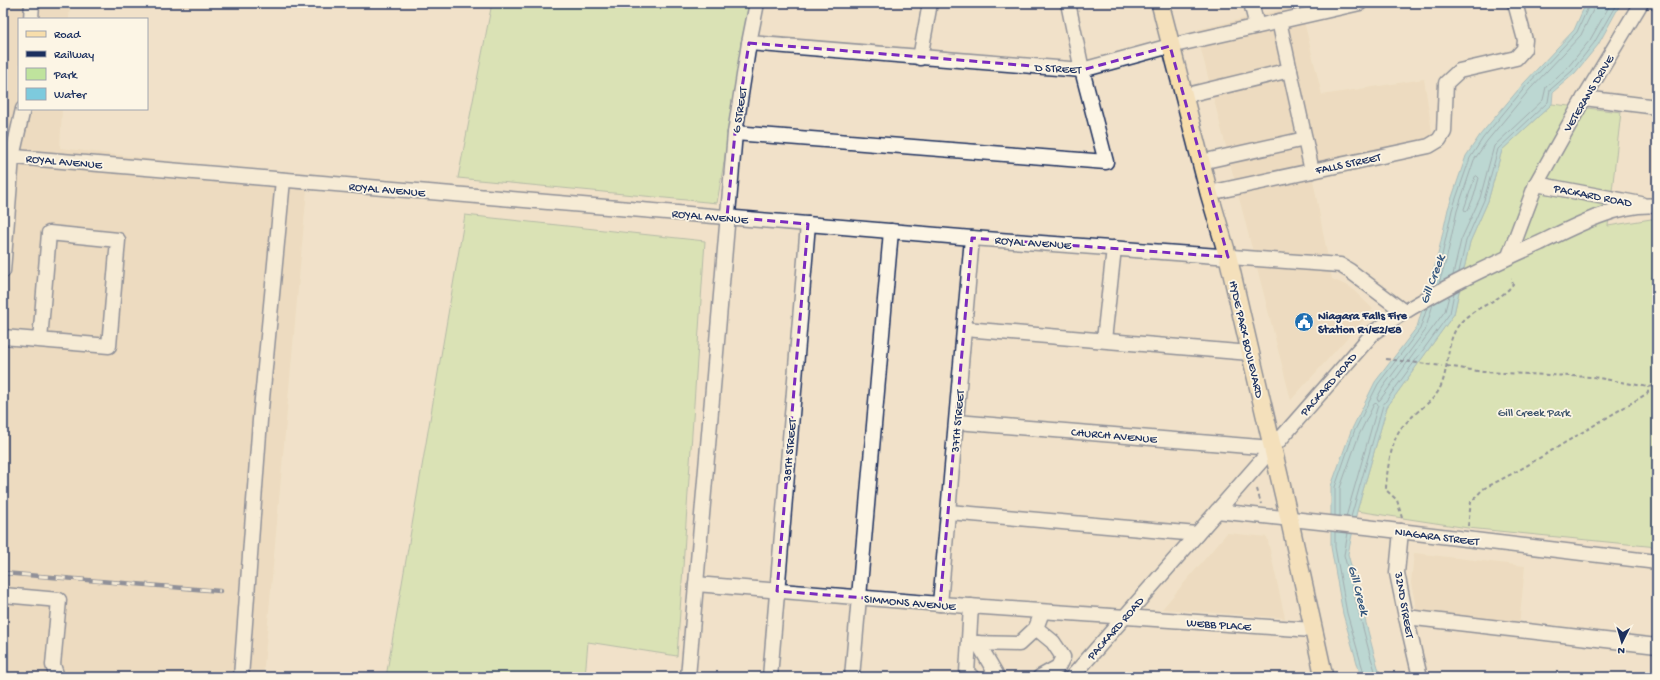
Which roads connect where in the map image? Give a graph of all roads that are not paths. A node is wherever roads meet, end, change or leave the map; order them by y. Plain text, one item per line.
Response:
1 (32, 3) edge
2 (757, 3) edge
3 (930, 3) edge
4 (1068, 3) edge
5 (1160, 3) edge
6 (1251, 3) edge
7 (1360, 3) edge
8 (1516, 3) edge
9 (1641, 3) edge
10 (31, 18) edge
11 (1279, 21) junction
12 (1257, 26) junction
13 (749, 43) junction
14 (1170, 46) junction
15 (920, 58) junction
16 (1082, 70) junction
17 (1290, 70) junction
18 (1183, 96) junction
19 (1584, 98) junction
20 (1657, 107) edge
21 (23, 110) edge
22 (735, 132) junction
23 (1305, 139) junction
24 (8, 156) edge
25 (1201, 162) junction
26 (1312, 171) junction
27 (283, 180) junction
28 (1536, 184) junction
29 (1209, 193) junction
30 (1651, 205) edge
31 (727, 217) junction
32 (808, 224) junction
33 (891, 231) junction
34 (972, 238) junction
35 (1114, 248) junction
36 (1509, 256) junction
37 (1228, 257) junction
38 (3, 271) edge
39 (1403, 311) junction
40 (965, 329) junction
41 (3, 337) edge
42 (40, 340) junction
43 (1104, 340) junction
44 (1250, 352) junction
45 (957, 422) junction
46 (1272, 448) junction
47 (1217, 511) junction
48 (949, 512) junction
49 (1289, 518) junction
50 (1402, 525) junction
51 (1197, 534) junction
52 (1657, 562) edge
53 (696, 584) junction
54 (777, 591) junction
55 (3, 595) edge
56 (860, 598) junction
57 (940, 604) junction
58 (971, 606) junction
59 (1042, 612) junction
60 (1406, 617) junction
61 (1124, 618) junction
62 (1036, 628) junction
63 (1313, 630) junction
64 (973, 643) junction
65 (1657, 646) edge
66 (996, 674) dead end
67 (1075, 676) edge
68 (57, 677) edge
69 (241, 677) edge
70 (688, 677) edge
71 (770, 677) edge
72 (852, 677) edge
73 (972, 677) edge
74 (1040, 677) edge
75 (1324, 677) edge
76 (1420, 677) edge

1 - 10 street
2 - 13 street, G STREET
3 - 15 street
4 - 16 street
5 - 14 main road, HYDE PARK BOULEVARD
6 - 12 street
7 - 11 street, D STREET
8 - 26 street, FALLS STREET
9 - 19 street, VETERANS DRIVE
11 - 12 street, D STREET
11 - 17 street
12 - 14 street, D STREET
13 - 15 street, D STREET
13 - 22 street, G STREET
14 - 16 street, D STREET
14 - 18 main road, HYDE PARK BOULEVARD
15 - 16 street, D STREET
16 - 22 street
17 - 18 street
17 - 23 street
18 - 25 main road, HYDE PARK BOULEVARD
19 - 20 street
19 - 28 street, VETERANS DRIVE
21 - 24 street
22 - 31 street, G STREET
23 - 25 street
23 - 26 street
24 - 27 street, ROYAL AVENUE
24 - 38 street
25 - 29 main road, HYDE PARK BOULEVARD
26 - 29 street, FALLS STREET
27 - 31 street, ROYAL AVENUE
27 - 69 street
28 - 30 street, PACKARD ROAD
28 - 36 street
29 - 37 main road, HYDE PARK BOULEVARD
30 - 36 street
31 - 32 street, ROYAL AVENUE
31 - 53 street, G STREET
32 - 33 street, ROYAL AVENUE
32 - 54 street, 38TH STREET
33 - 34 street, ROYAL AVENUE
33 - 56 street
34 - 35 street, ROYAL AVENUE
34 - 40 street, 37TH STREET
35 - 37 street, ROYAL AVENUE
35 - 43 street
36 - 39 street, PACKARD ROAD
37 - 39 street, ROYAL AVENUE
37 - 44 main road, HYDE PARK BOULEVARD
39 - 46 street, PACKARD ROAD
40 - 43 street
40 - 45 street, 37TH STREET
41 - 42 street
42 - 42 street
43 - 44 street
44 - 46 main road, HYDE PARK BOULEVARD
45 - 46 street, CHURCH AVENUE
45 - 48 street, 37TH STREET
46 - 47 street, PACKARD ROAD
46 - 49 main road, HYDE PARK BOULEVARD
47 - 49 street, NIAGARA STREET
47 - 51 street, PACKARD ROAD
48 - 51 street
48 - 57 street, 37TH STREET
49 - 50 street, NIAGARA STREET
49 - 63 main road, HYDE PARK BOULEVARD
50 - 52 street, NIAGARA STREET
50 - 60 street, 32ND STREET
51 - 61 street, PACKARD ROAD
53 - 54 street, SIMMONS AVENUE
53 - 70 street, G STREET
54 - 56 street, SIMMONS AVENUE
54 - 71 street, 38TH STREET
55 - 68 street
56 - 57 street, SIMMONS AVENUE
56 - 72 street
57 - 58 street, SIMMONS AVENUE
58 - 59 street, SIMMONS AVENUE
58 - 64 street
59 - 61 street, SIMMONS AVENUE
59 - 62 street
60 - 65 street
60 - 76 street, 32ND STREET
61 - 63 street, WEBB PLACE
61 - 67 street, PACKARD ROAD
62 - 64 street
62 - 74 street
63 - 75 main road, HYDE PARK BOULEVARD
64 - 66 street
64 - 73 street

